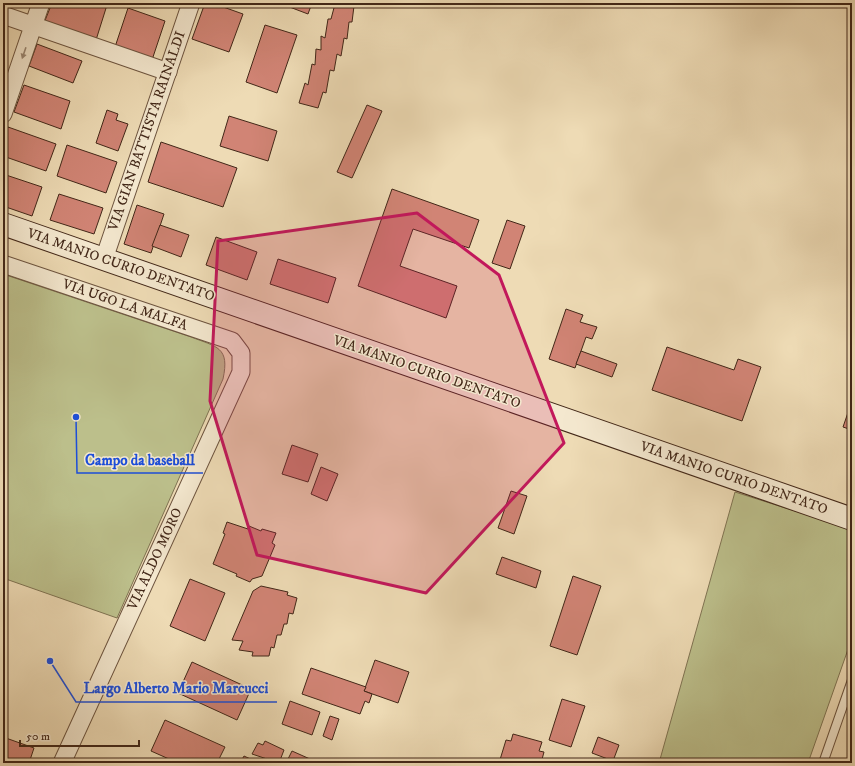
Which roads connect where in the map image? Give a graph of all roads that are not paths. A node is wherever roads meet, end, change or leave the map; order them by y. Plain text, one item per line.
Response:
1 (41, 3) edge
2 (191, 3) edge
3 (3, 15) edge
4 (34, 25) junction
5 (168, 72) junction
6 (3, 114) edge
7 (3, 224) edge
8 (104, 259) junction
9 (3, 264) edge
10 (240, 353) joint
11 (852, 519) edge
12 (852, 680) edge
13 (62, 763) edge
14 (823, 763) edge

1 - 4 street
2 - 5 street, VIA GIAN BATTISTA RAINALDI
3 - 4 street
4 - 5 street
4 -> 6 street
5 - 8 street, VIA GIAN BATTISTA RAINALDI
7 - 8 main road, VIA MANIO CURIO DENTATO
8 - 11 main road, VIA MANIO CURIO DENTATO
9 - 10 street, VIA UGO LA MALFA
10 - 13 street, VIA ALDO MORO
12 - 14 lane

